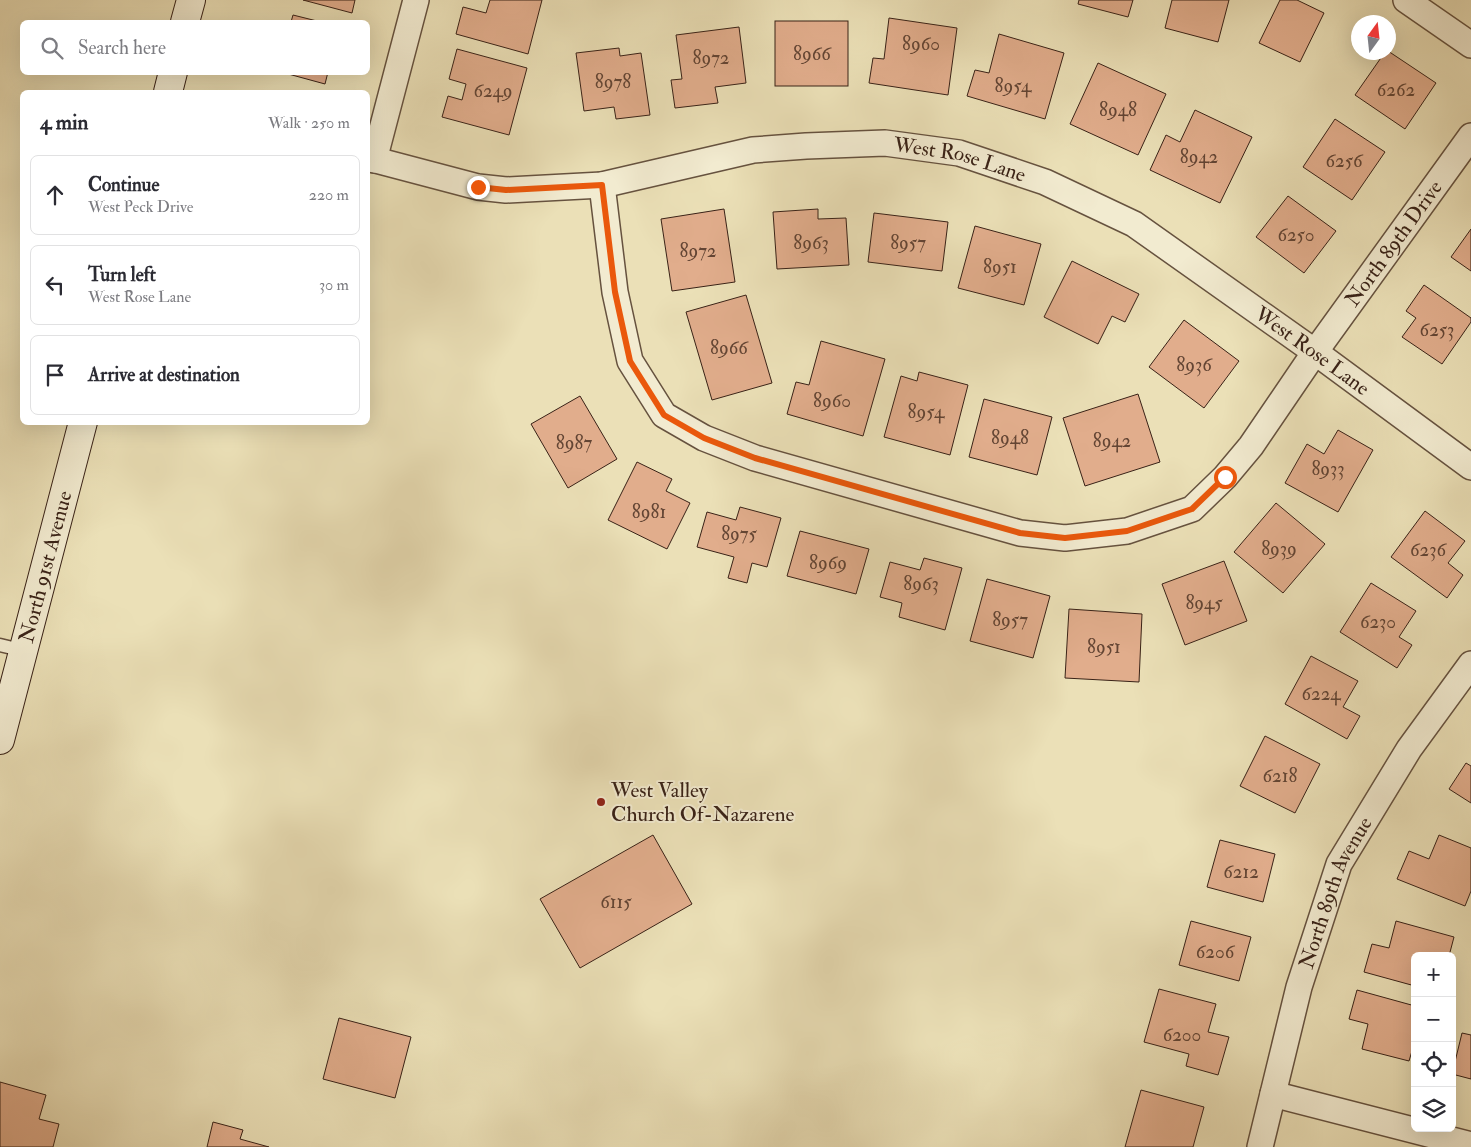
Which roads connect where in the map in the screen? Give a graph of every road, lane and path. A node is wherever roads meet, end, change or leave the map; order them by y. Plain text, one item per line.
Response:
1 (191, 0) edge
2 (416, 0) edge
3 (1406, 0) edge
4 (186, 20) edge
5 (1471, 46) edge
6 (172, 75) edge
7 (168, 90) edge
8 (1471, 136) edge
9 (371, 159) edge
10 (602, 185) junction
11 (1315, 352) junction
12 (83, 425) edge
13 (1471, 467) edge
14 (12, 648) edge
15 (1471, 664) edge
16 (0, 740) edge
17 (1273, 1094) junction
18 (1471, 1145) edge
19 (1260, 1147) edge

1 - 4 main road
2 - 9 street
3 - 5 street
6 - 7 main road
8 - 11 street, North 89th Drive
9 - 10 street, West Rose Lane
10 - 11 street, West Rose Lane
10 - 11 street, North 89th Drive
11 - 13 street, West Rose Lane
12 - 14 main road, North 91st Avenue
14 - 16 main road, North 91st Avenue
15 - 17 street, North 89th Avenue
17 - 18 street
17 - 19 street, North 89th Avenue

